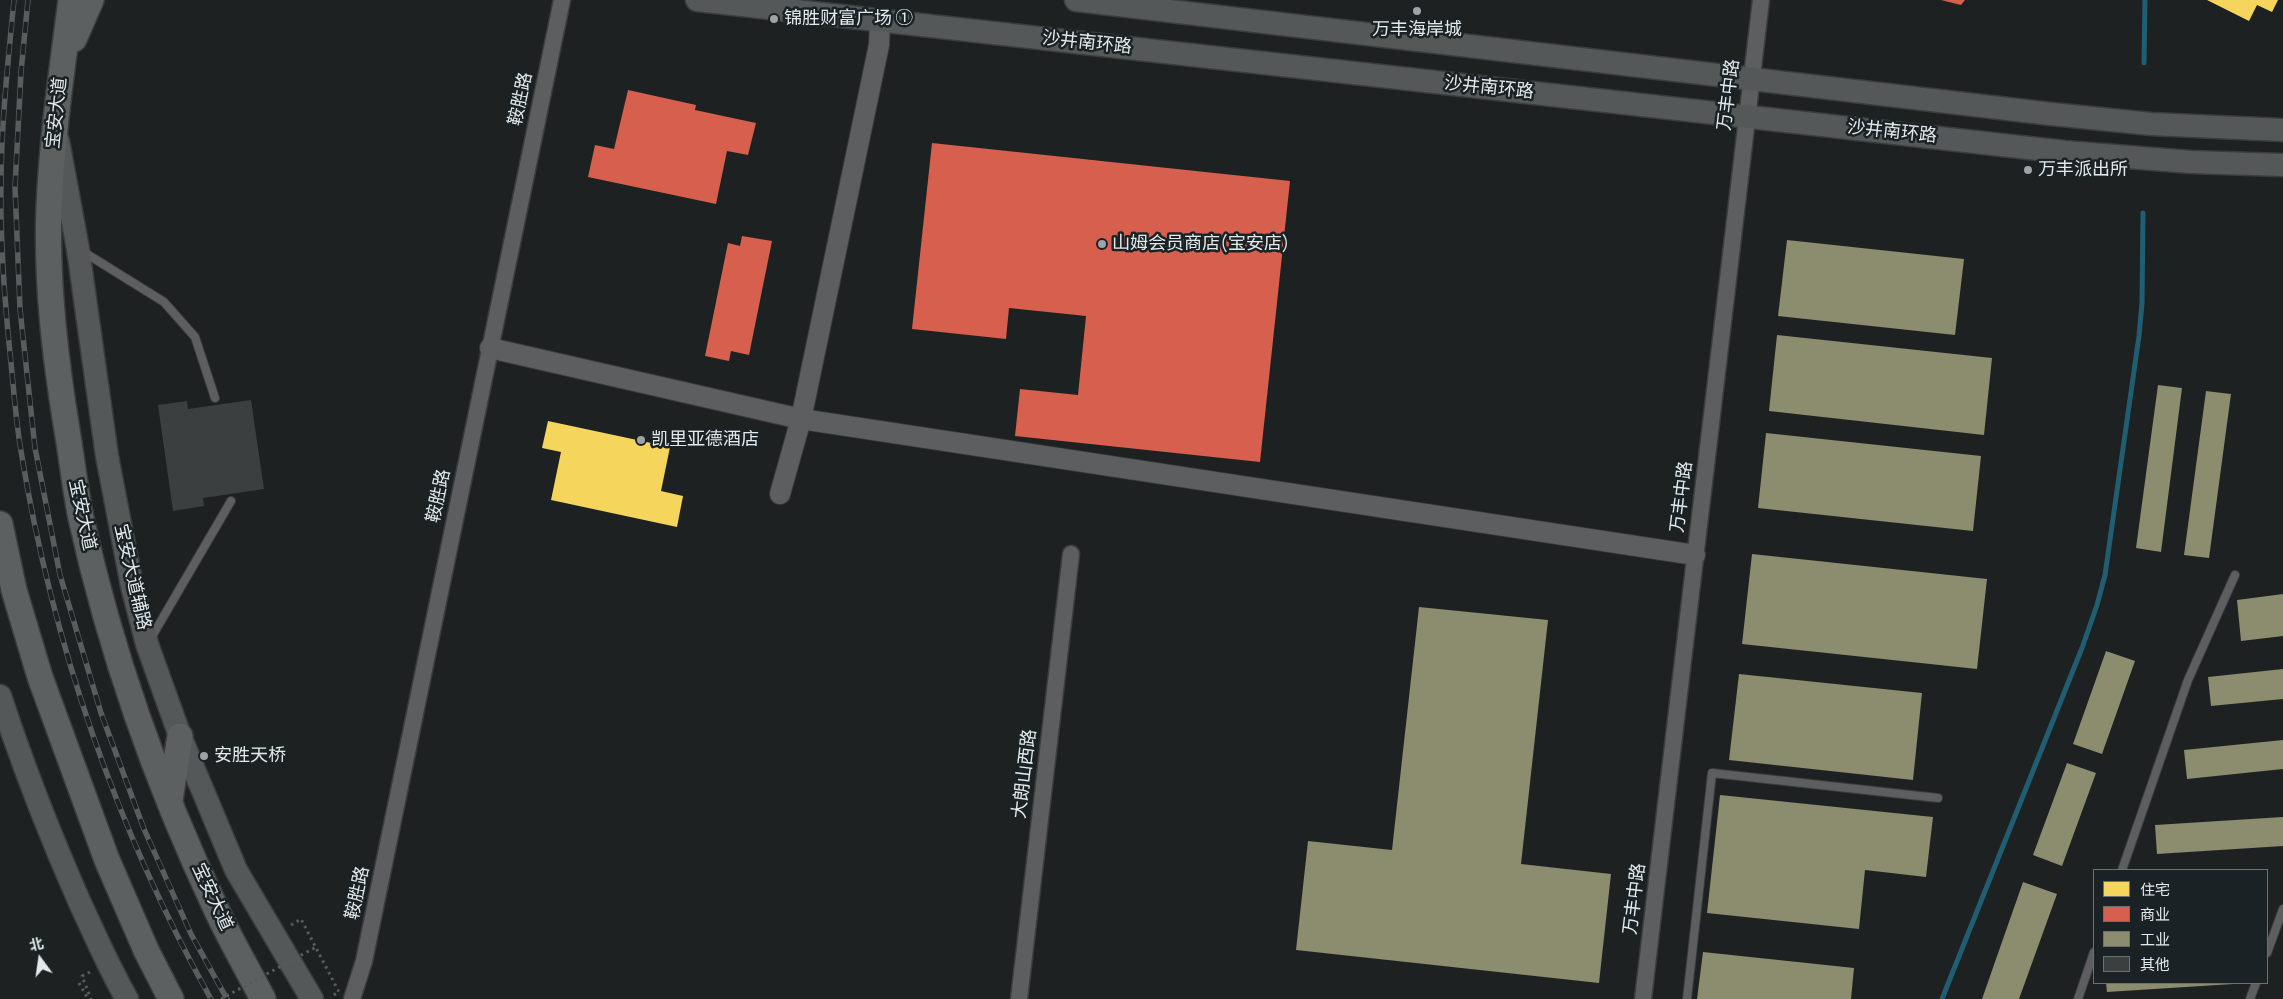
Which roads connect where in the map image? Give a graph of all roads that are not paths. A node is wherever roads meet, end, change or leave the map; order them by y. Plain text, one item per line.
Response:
1 (71, 0) edge
2 (91, 0) edge
3 (562, 0) edge
4 (697, 0) edge
5 (1076, 0) edge
6 (1761, 0) edge
7 (880, 20) junction
8 (62, 69) junction
9 (1751, 79) junction
10 (1747, 116) junction
11 (55, 123) junction
12 (2282, 130) edge
13 (2283, 165) edge
14 (78, 249) junction
15 (490, 348) junction
16 (215, 398) dead end
17 (800, 419) junction
18 (780, 494) dead end
19 (231, 501) dead end
20 (0, 524) edge
21 (1071, 554) dead end
22 (1695, 555) junction
23 (2235, 575) dead end
24 (148, 644) junction
25 (0, 696) edge
26 (180, 736) junction
27 (1938, 798) dead end
28 (169, 803) junction
29 (2122, 869) edge
30 (2283, 910) edge
31 (2268, 950) edge
32 (2093, 955) edge
33 (2256, 984) edge
34 (127, 999) edge
35 (171, 999) edge
36 (263, 999) edge
37 (312, 999) edge
38 (352, 999) edge
39 (1019, 999) edge
40 (1643, 999) edge
41 (1687, 999) edge
42 (2078, 999) edge
43 (2250, 999) edge

1 - 8 main road, 宝安大道
2 - 8 main road
3 - 15 street, 鞍胜路
4 - 7 main road, 沙井南环路
5 - 9 main road, 沙井南环路
6 - 9 street, 万丰中路
7 - 10 main road, 沙井南环路
7 - 17 street
8 - 11 main road, 宝安大道
9 - 10 street, 万丰中路
9 - 12 main road, 沙井南环路
10 - 13 main road, 沙井南环路
10 - 22 street, 万丰中路
11 - 14 main road, 宝安大道辅路
11 - 28 main road, 宝安大道
14 - 16 lane
14 - 24 main road, 宝安大道辅路
15 - 17 street
15 - 38 street, 鞍胜路
17 - 18 street
17 - 22 street
19 - 24 lane
20 - 35 main road
21 - 39 street, 大朗山西路
22 - 40 street, 万丰中路
23 - 29 lane
24 - 26 main road, 宝安大道辅路
25 - 34 main road
26 - 28 main road
26 - 37 main road, 宝安大道辅路
27 - 41 lane
28 - 36 main road, 宝安大道
30 - 31 lane
32 - 42 lane
33 - 43 lane

